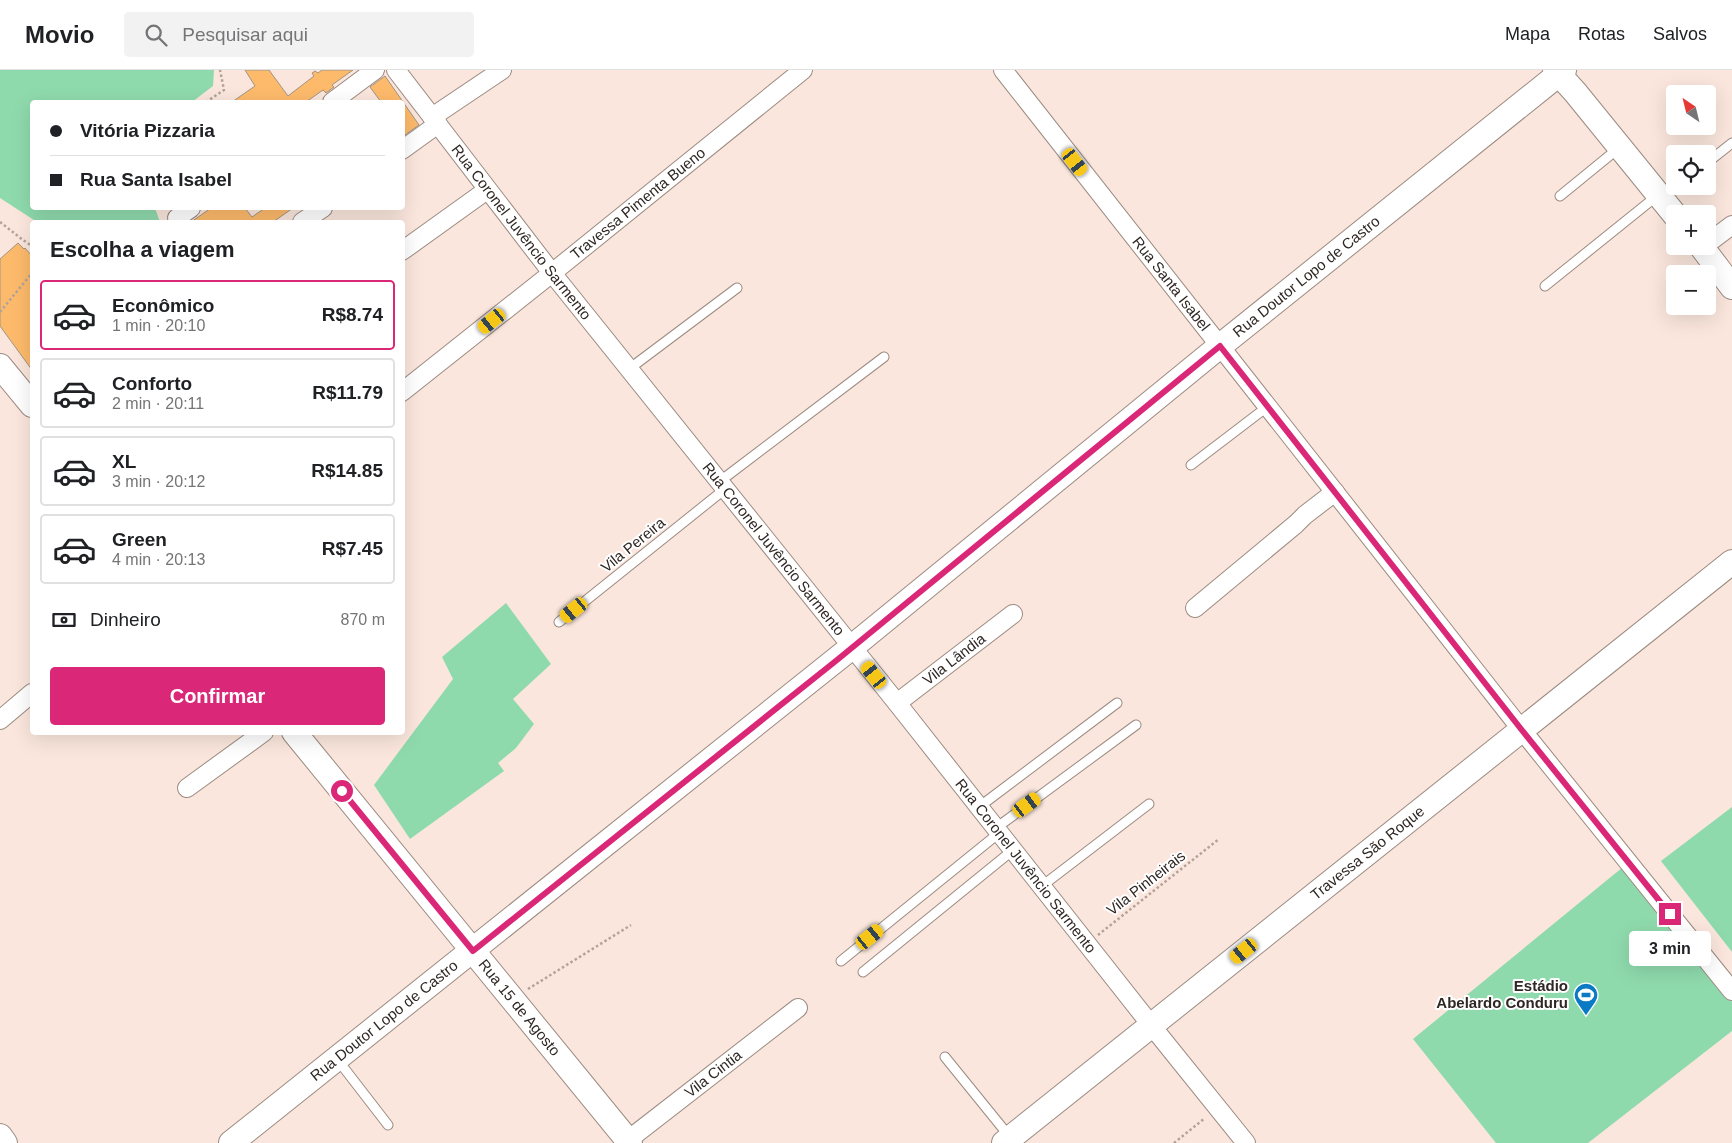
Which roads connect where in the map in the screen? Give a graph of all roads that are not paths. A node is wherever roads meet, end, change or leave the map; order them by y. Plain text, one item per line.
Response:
1 (375, 70) edge
2 (396, 70) edge
3 (502, 70) edge
4 (803, 70) edge
5 (1003, 70) edge
6 (1559, 71) edge
7 (335, 100) edge
8 (435, 121) junction
9 (1732, 143) edge
10 (405, 147) edge
11 (1620, 147) junction
12 (1716, 156) edge
13 (487, 190) junction
14 (1560, 196) dead end
15 (1668, 198) edge
16 (188, 210) edge
17 (320, 210) edge
18 (176, 216) edge
19 (305, 220) edge
20 (1732, 225) edge
21 (1716, 237) edge
22 (405, 249) edge
23 (1709, 255) edge
24 (552, 274) junction
25 (1544, 286) dead end
26 (1732, 287) edge
27 (737, 288) dead end
28 (1220, 346) junction
29 (884, 357) dead end
30 (0, 366) edge
31 (629, 369) junction
32 (405, 390) edge
33 (30, 403) edge
34 (1267, 406) junction
35 (1191, 465) dead end
36 (722, 486) junction
37 (1334, 492) junction
38 (1732, 562) edge
39 (1195, 608) dead end
40 (1013, 614) dead end
41 (559, 622) dead end
42 (852, 647) junction
43 (30, 696) edge
44 (896, 703) junction
45 (1117, 703) dead end
46 (0, 720) edge
47 (1136, 725) dead end
48 (1521, 729) junction
49 (260, 735) edge
50 (296, 735) edge
51 (187, 788) dead end
52 (1149, 804) dead end
53 (979, 807) junction
54 (998, 831) junction
55 (1013, 850) junction
56 (1042, 886) junction
57 (473, 951) junction
58 (841, 960) dead end
59 (863, 972) dead end
60 (1732, 991) edge
61 (798, 1008) dead end
62 (1151, 1025) junction
63 (945, 1057) dead end
64 (337, 1059) junction
65 (388, 1124) dead end
66 (0, 1136) edge
67 (1007, 1140) edge
68 (629, 1142) edge
69 (5, 1143) edge
70 (231, 1143) edge
71 (1246, 1143) edge

1 - 7 street
2 - 8 street, Rua Coronel Juvêncio Sarmento
3 - 8 street
4 - 24 street, Travessa Pimenta Bueno
5 - 28 street, Rua Santa Isabel
6 - 11 main road
6 - 28 main road, Rua Doutor Lopo de Castro
8 - 10 street
8 - 13 street, Rua Coronel Juvêncio Sarmento
9 - 12 lane
11 - 14 lane
11 - 15 main road
13 - 22 street
13 - 24 street, Rua Coronel Juvêncio Sarmento
15 - 25 lane
16 - 18 street
17 - 19 street
20 - 21 street
23 - 26 main road
24 - 31 street, Rua Coronel Juvêncio Sarmento
24 - 32 street, Travessa Pimenta Bueno
27 - 31 lane
28 - 34 street, Rua Santa Isabel
28 - 42 main road, Rua Doutor Lopo de Castro
29 - 36 lane, Vila Pereira
30 - 33 main road
31 - 36 street, Rua Coronel Juvêncio Sarmento
34 - 35 lane
34 - 37 street, Rua Santa Isabel
36 - 41 lane, Vila Pereira
36 - 42 street, Rua Coronel Juvêncio Sarmento
37 - 39 street
37 - 48 street, Rua Santa Isabel
38 - 48 main road, Travessa São Roque
40 - 44 street, Vila Lândia
42 - 44 street, Rua Coronel Juvêncio Sarmento
42 - 57 main road, Rua Doutor Lopo de Castro
43 - 46 street
44 - 53 street, Rua Coronel Juvêncio Sarmento
45 - 53 lane
47 - 54 lane
48 - 60 street, Rua Santa Isabel
48 - 62 main road, Travessa São Roque
49 - 51 street
50 - 57 main road, Rua 15 de Agosto
52 - 56 lane
53 - 54 street, Rua Coronel Juvêncio Sarmento
54 - 55 street, Rua Coronel Juvêncio Sarmento
54 - 58 lane
55 - 56 street, Rua Coronel Juvêncio Sarmento
55 - 59 lane
56 - 62 street, Rua Coronel Juvêncio Sarmento
57 - 64 main road, Rua Doutor Lopo de Castro
57 - 68 main road, Rua 15 de Agosto
61 - 68 street, Vila Cintia
62 - 67 main road, Travessa São Roque
62 - 71 street, Rua Coronel Juvêncio Sarmento
63 - 67 lane
64 - 65 lane
64 - 70 main road, Rua Doutor Lopo de Castro
66 - 69 main road

